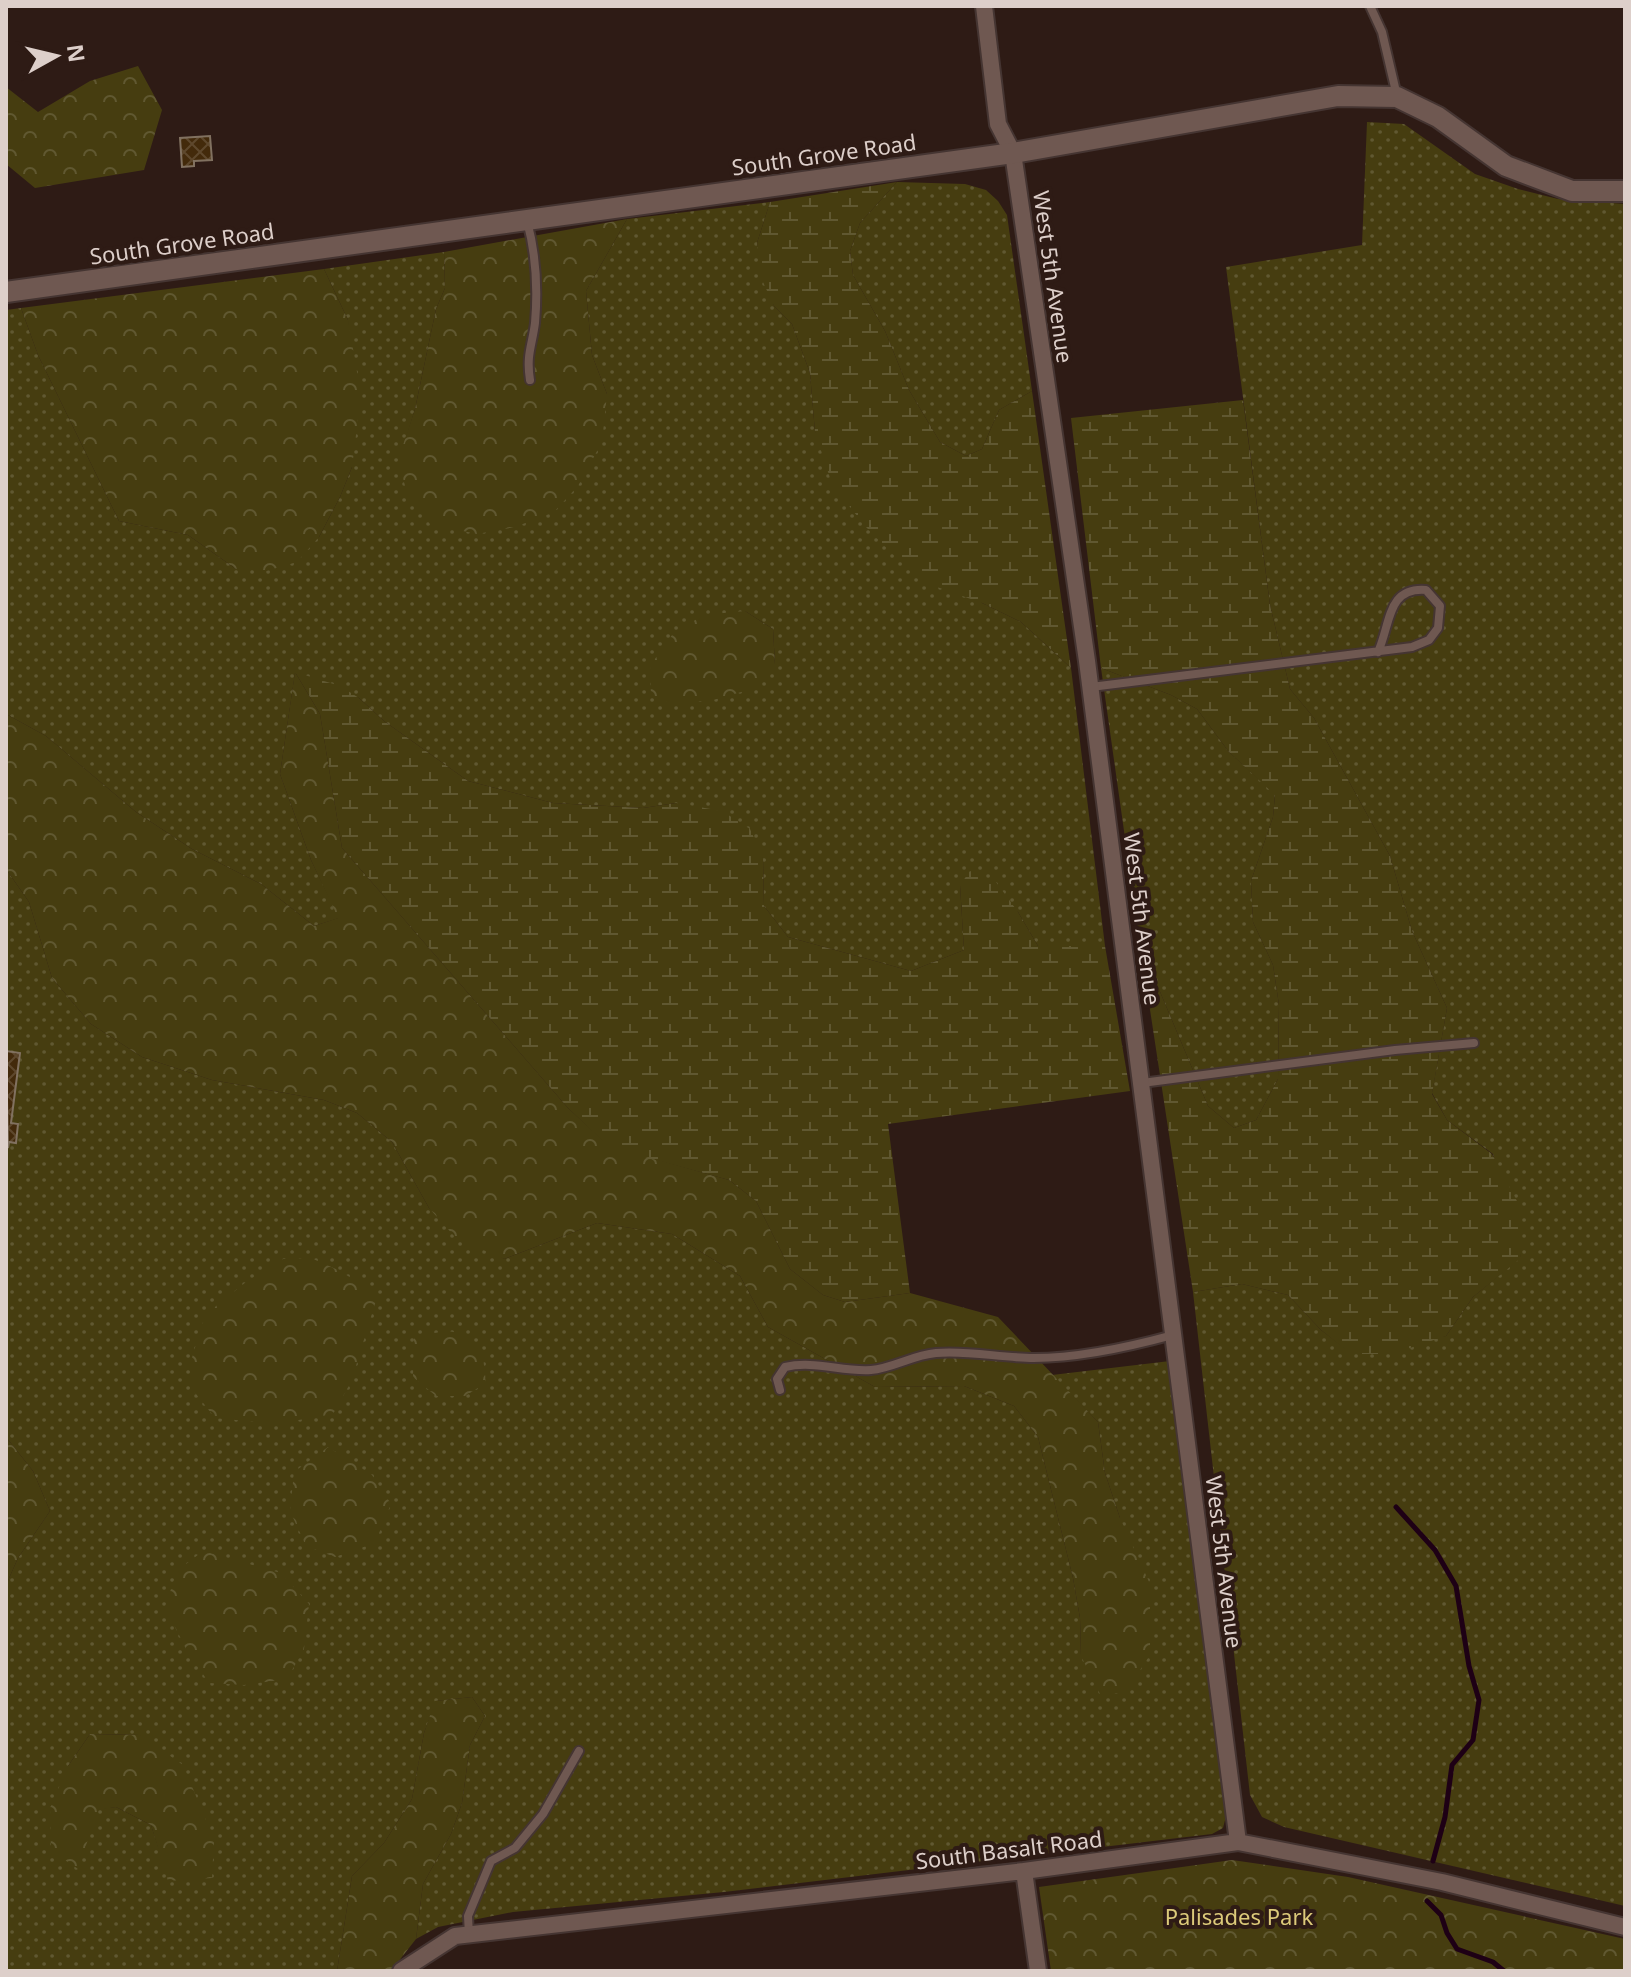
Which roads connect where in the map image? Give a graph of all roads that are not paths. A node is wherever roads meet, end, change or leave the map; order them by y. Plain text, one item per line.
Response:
1 (984, 6) edge
2 (1370, 6) edge
3 (1397, 97) junction
4 (1013, 153) junction
5 (1625, 191) edge
6 (526, 220) junction
7 (6, 292) edge
8 (530, 380) dead end
9 (1378, 652) junction
10 (1091, 687) junction
11 (1474, 1043) dead end
12 (1141, 1083) junction
13 (1173, 1335) junction
14 (780, 1390) dead end
15 (579, 1751) dead end
16 (1238, 1842) junction
17 (1024, 1871) junction
18 (1625, 1927) edge
19 (469, 1935) junction
20 (401, 1971) edge
21 (1038, 1971) edge

1 - 4 street, West 5th Avenue
2 - 3 lane
3 - 4 street, South Grove Road
3 - 5 street, South Grove Road
4 - 6 street, South Grove Road
4 - 10 street, West 5th Avenue
6 - 7 street, South Grove Road
6 - 8 lane
9 - 9 lane
9 - 10 lane
10 - 12 street, West 5th Avenue
11 - 12 lane
12 - 13 street, West 5th Avenue
13 - 14 lane
13 - 16 street, West 5th Avenue
15 - 19 lane
16 - 17 street, South Basalt Road
16 - 18 street, South Basalt Road
17 - 19 street, South Basalt Road
17 - 21 street
19 - 20 street, South Basalt Road

